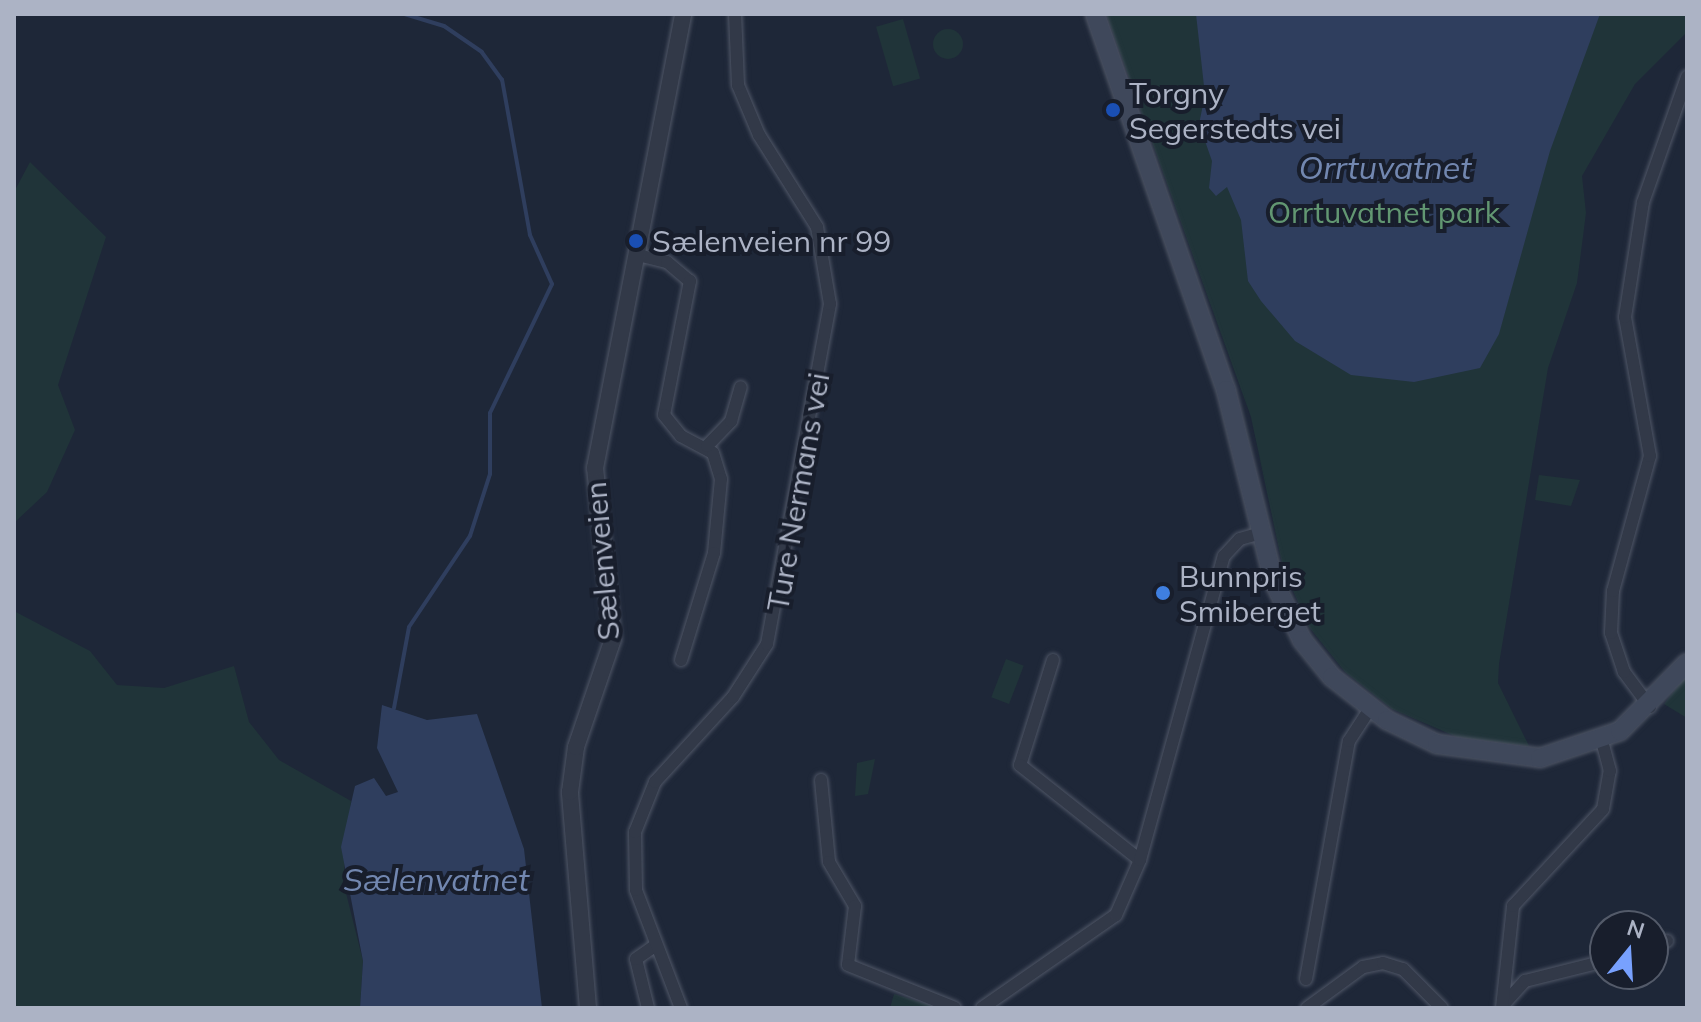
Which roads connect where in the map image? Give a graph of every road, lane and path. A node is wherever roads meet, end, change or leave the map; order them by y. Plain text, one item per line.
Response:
1 (683, 14) edge
2 (735, 14) edge
3 (1095, 14) edge
4 (1687, 77) edge
5 (638, 255) junction
6 (741, 387) dead end
7 (707, 446) junction
8 (1261, 533) junction
9 (681, 660) dead end
10 (1053, 660) dead end
11 (1687, 663) edge
12 (1650, 707) junction
13 (1370, 709) junction
14 (1602, 741) junction
15 (821, 780) dead end
16 (1140, 860) junction
17 (656, 945) junction
18 (1589, 965) edge
19 (1306, 979) dead end
20 (1305, 1004) edge
21 (1503, 1007) edge
22 (588, 1008) edge
23 (648, 1008) edge
24 (681, 1008) edge
25 (955, 1008) edge
26 (982, 1008) edge
27 (1442, 1008) edge

1 - 5 street, Sælenveien
2 - 17 street, Ture Nermans vei
3 - 8 main road
4 - 12 street
5 - 7 street
5 - 22 street, Sælenveien
6 - 7 street
7 - 9 street
8 - 13 main road
8 - 16 street
10 - 16 street
11 - 12 main road
12 - 14 main road
13 - 14 main road
13 - 19 street
14 - 21 street
15 - 25 street
16 - 26 street
17 - 23 street
17 - 24 street, Ture Nermans vei
18 - 21 street
20 - 27 street

